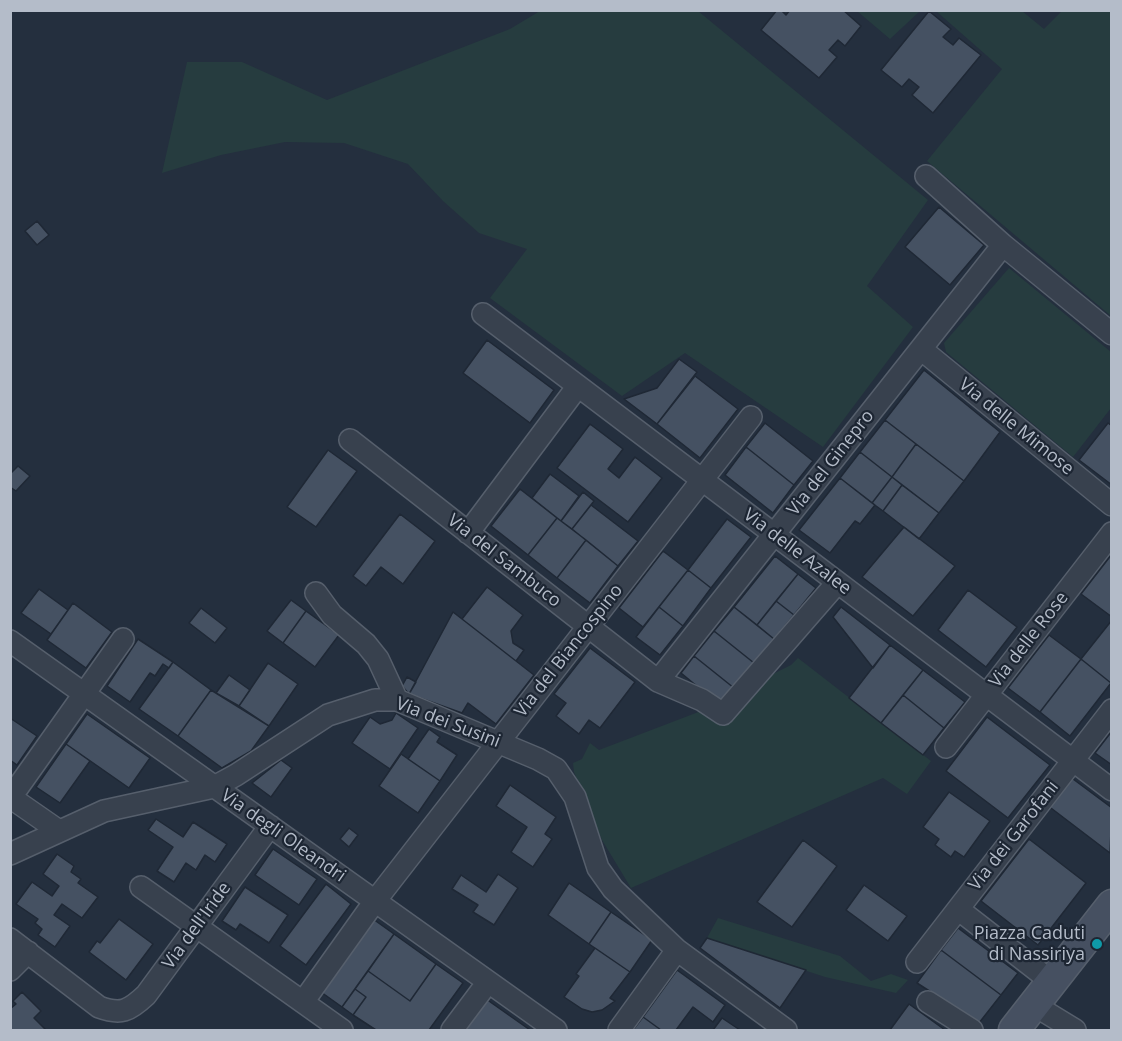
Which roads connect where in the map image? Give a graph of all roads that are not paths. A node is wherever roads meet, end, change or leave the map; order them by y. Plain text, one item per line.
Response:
1 (926, 176) dead end
2 (1003, 245) junction
3 (483, 314) dead end
4 (1112, 334) edge
5 (921, 349) junction
6 (578, 386) junction
7 (751, 417) dead end
8 (350, 440) dead end
9 (702, 480) junction
10 (1112, 505) edge
11 (1112, 532) edge
12 (468, 533) junction
13 (775, 535) junction
14 (837, 583) junction
15 (316, 593) dead end
16 (589, 627) junction
17 (123, 639) dead end
18 (10, 641) edge
19 (658, 681) junction
20 (84, 694) junction
21 (986, 695) junction
22 (397, 700) junction
23 (1112, 710) edge
24 (499, 743) junction
25 (946, 747) dead end
26 (1073, 760) junction
27 (214, 787) junction
28 (1112, 790) edge
29 (11, 797) edge
30 (270, 826) junction
31 (59, 831) junction
32 (10, 854) edge
33 (141, 887) dead end
34 (375, 901) junction
35 (1112, 905) edge
36 (958, 909) junction
37 (197, 926) junction
38 (10, 939) edge
39 (677, 950) junction
40 (28, 952) junction
41 (917, 962) dead end
42 (10, 970) edge
43 (488, 982) junction
44 (303, 1002) junction
45 (928, 1002) dead end
46 (1030, 1014) edge
47 (342, 1030) edge
48 (452, 1030) edge
49 (556, 1030) edge
50 (619, 1030) edge
51 (786, 1030) edge
52 (972, 1030) edge
53 (1074, 1030) edge

1 - 2 street
2 - 4 street
2 - 5 street, Via del Ginepro
3 - 6 street, Via delle Azalee
5 - 10 street, Via delle Mimose
5 - 13 street, Via del Ginepro
6 - 9 street, Via delle Azalee
6 - 12 street
7 - 9 street, Via del Biancospino
8 - 12 street, Via del Sambuco
9 - 13 street, Via delle Azalee
9 - 16 street, Via del Biancospino
11 - 21 street, Via delle Rose
12 - 16 street, Via del Sambuco
13 - 14 street, Via delle Azalee
13 - 19 street, Via del Ginepro
14 - 19 street, Via del Sambuco
14 - 21 street, Via delle Azalee
15 - 22 street
16 - 19 street, Via del Sambuco
16 - 24 street, Via del Biancospino
17 - 20 street
18 - 20 street, Via degli Oleandri
20 - 27 street, Via degli Oleandri
20 - 29 street
21 - 25 street, Via delle Rose
21 - 26 street, Via delle Azalee
22 - 24 street, Via dei Susini
22 - 27 street, Via dei Susini
23 - 26 street, Via dei Garofani
24 - 34 street, Via del Biancospino
24 - 39 street, Via dei Susini
26 - 28 street, Via delle Azalee
26 - 36 street, Via dei Garofani
27 - 30 street, Via degli Oleandri
27 - 31 street, Via dei Susini
29 - 31 street
30 - 34 street, Via degli Oleandri
30 - 37 street, Via dell'Iride
31 - 32 street, Via dei Susini
33 - 37 street
34 - 43 street, Via degli Oleandri
34 - 44 street, Via del Biancospino
35 - 46 street
36 - 41 street, Via dei Garofani
36 - 46 street
37 - 40 street, Via dell'Iride
37 - 44 street
38 - 40 street
39 - 50 street
39 - 51 street, Via dei Susini
40 - 42 street
43 - 48 street
43 - 49 street, Via degli Oleandri
44 - 47 street
45 - 52 street
46 - 53 street

